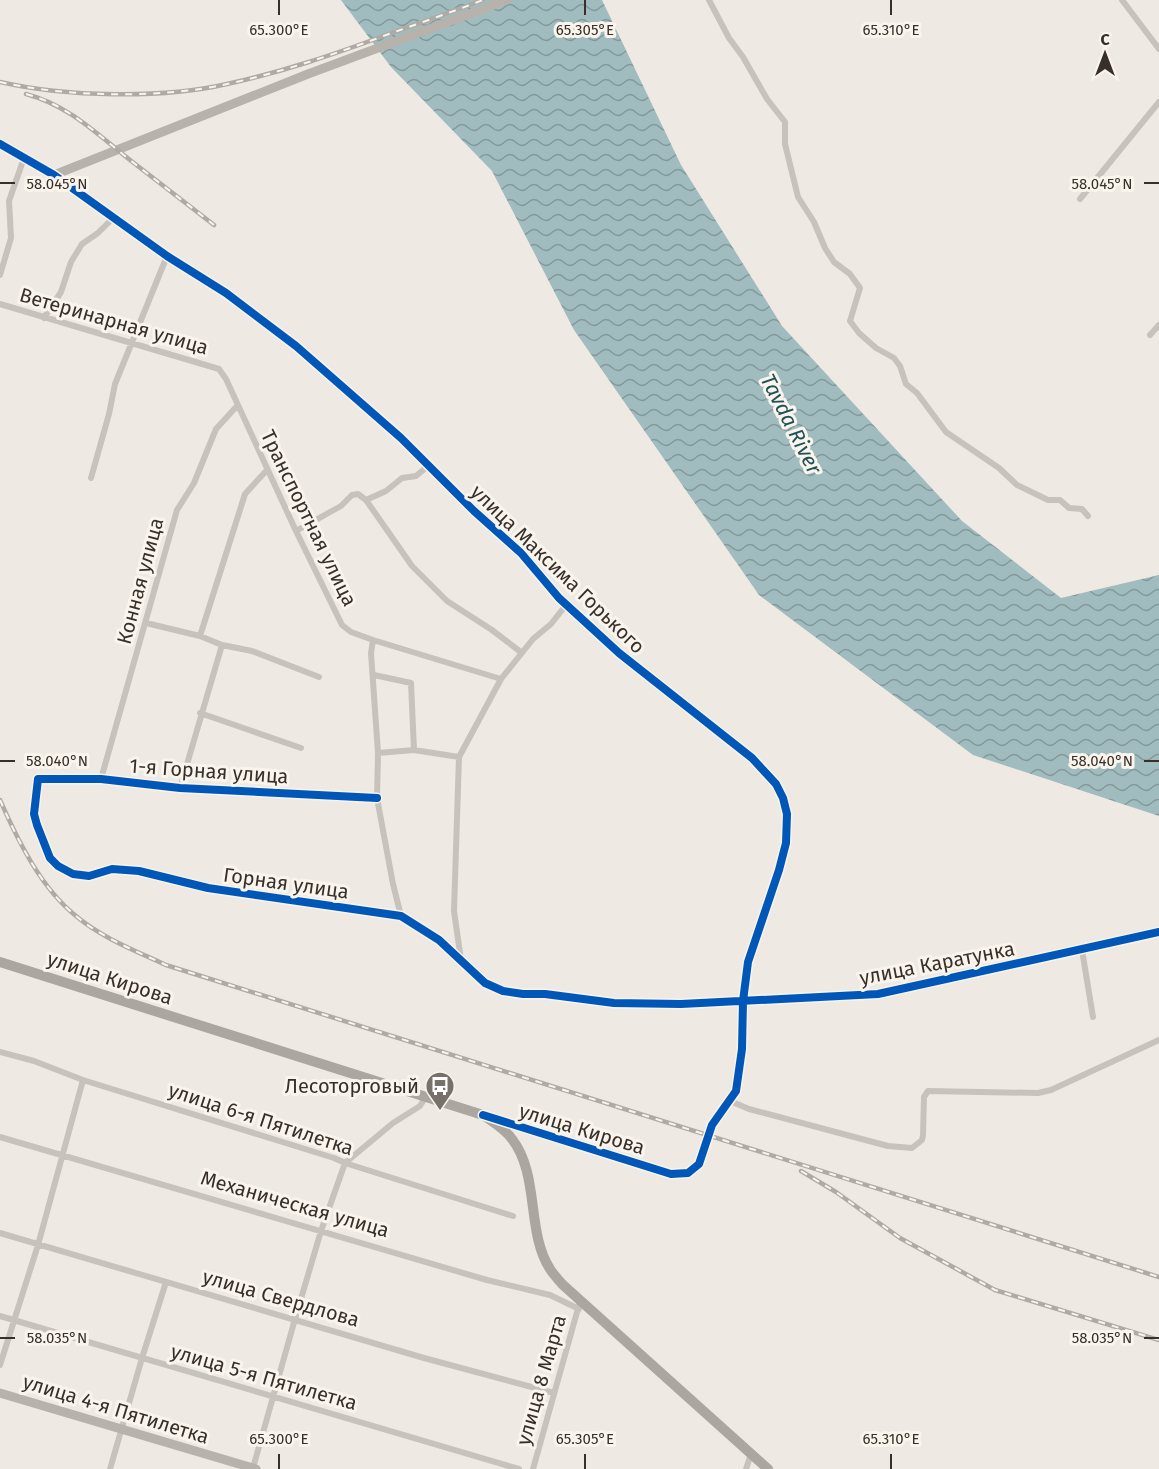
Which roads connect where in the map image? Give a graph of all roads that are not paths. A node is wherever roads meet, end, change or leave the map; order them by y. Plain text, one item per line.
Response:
1 (507, 0) edge
2 (710, 0) edge
3 (1122, 0) edge
4 (1159, 49) edge
5 (1159, 102) edge
6 (0, 144) edge
7 (24, 158) junction
8 (54, 175) junction
9 (1080, 199) dead end
10 (113, 218) junction
11 (167, 256) junction
12 (0, 275) edge
13 (0, 304) edge
14 (44, 318) junction
15 (1159, 325) edge
16 (1150, 335) dead end
17 (131, 343) junction
18 (219, 369) joint
19 (237, 406) junction
20 (428, 466) junction
21 (267, 470) junction
22 (91, 478) dead end
23 (366, 500) junction
24 (1088, 516) dead end
25 (296, 531) junction
26 (567, 605) junction
27 (146, 623) junction
28 (200, 636) junction
29 (373, 640) junction
30 (222, 645) junction
31 (522, 653) junction
32 (374, 675) junction
33 (319, 677) dead end
34 (501, 680) junction
35 (200, 713) junction
36 (301, 748) dead end
37 (414, 750) junction
38 (378, 753) junction
39 (459, 757) junction
40 (101, 779) junction
41 (180, 788) junction
42 (377, 798) junction
43 (79, 875) joint
44 (401, 916) junction
45 (1159, 932) edge
46 (1082, 950) junction
47 (462, 960) junction
48 (0, 962) edge
49 (472, 972) joint
50 (743, 1001) junction
51 (1093, 1017) dead end
52 (1159, 1040) edge
53 (0, 1052) edge
54 (83, 1080) junction
55 (425, 1098) junction
56 (730, 1101) junction
57 (483, 1115) junction
58 (0, 1137) edge
59 (62, 1154) junction
60 (345, 1163) junction
61 (671, 1174) joint
62 (513, 1216) dead end
63 (321, 1231) junction
64 (0, 1233) edge
65 (38, 1245) junction
66 (166, 1282) junction
67 (579, 1305) junction
68 (0, 1316) edge
69 (295, 1319) junction
70 (14, 1320) junction
71 (142, 1358) junction
72 (0, 1365) edge
73 (0, 1393) edge
74 (554, 1393) junction
75 (272, 1396) junction
76 (122, 1429) junction
77 (751, 1454) junction
78 (249, 1468) edge
79 (111, 1469) edge
80 (519, 1469) edge
81 (533, 1469) edge
82 (746, 1469) edge
83 (768, 1469) edge

1 - 8 street
2 - 24 street
3 - 4 street
5 - 9 street
6 - 7 street, улица Максима Горького
7 - 8 street, улица Максима Горького
7 - 12 street
8 - 10 street, улица Максима Горького
10 - 11 street, улица Максима Горького
10 - 14 street
11 - 17 street
11 - 20 street, улица Максима Горького
13 - 14 street, Ветеринарная улица
14 - 17 street, Ветеринарная улица
15 - 16 street
17 - 18 street, Ветеринарная улица
17 - 22 street
18 - 19 street, Транспортная улица
19 - 21 street, Транспортная улица
19 - 27 street, Конная улица
20 - 23 street
20 - 26 street, улица Максима Горького
21 - 25 street, Транспортная улица
21 - 28 street
23 - 25 street
23 - 31 street
25 - 29 street, Транспортная улица
26 - 31 street
26 - 50 street, улица Максима Горького
27 - 28 street
27 - 40 street, Конная улица
28 - 30 street
29 - 32 street
29 - 34 street, Транспортная улица
30 - 33 street
30 - 35 street
31 - 34 street
32 - 37 street
32 - 38 street
34 - 39 street
35 - 36 street
35 - 41 street
37 - 38 street
37 - 39 street
38 - 42 street
39 - 47 street
40 - 41 street, 1-я Горная улица
40 - 43 street, 1-я Горная улица
41 - 42 street, 1-я Горная улица
42 - 44 street
43 - 44 street, Горная улица
44 - 47 street, Горная улица
45 - 46 street, улица Каратунка
46 - 50 street, улица Каратунка
46 - 51 street
47 - 49 street, Горная улица
48 - 55 main road, улица Кирова
49 - 50 street, улица Каратунка
50 - 56 street, улица Максима Горького
52 - 56 street
53 - 54 street, улица 6-я Пятилетка
54 - 59 street
54 - 60 street, улица 6-я Пятилетка
55 - 57 main road, улица Кирова
55 - 60 street
56 - 61 street, улица Максима Горького
57 - 61 street, улица Кирова
57 - 67 main road, улица Кирова
58 - 59 street, Механическая улица
59 - 63 street, Механическая улица
59 - 65 street
60 - 62 street, улица 6-я Пятилетка
60 - 63 street
63 - 67 street, Механическая улица
63 - 69 street
64 - 65 street, улица Свердлова
65 - 66 street, улица Свердлова
65 - 70 street
66 - 69 street, улица Свердлова
66 - 71 street
67 - 74 street, улица 8 Марта
67 - 77 main road, Механическая улица
68 - 70 street, улица 5-я Пятилетка
69 - 74 street, улица Свердлова
69 - 75 street
70 - 71 street, улица 5-я Пятилетка
70 - 72 street
71 - 75 street, улица 5-я Пятилетка
71 - 76 street
73 - 76 street, улица 4-я Пятилетка
74 - 81 street, улица 8 Марта
75 - 78 street
75 - 80 street, улица 5-я Пятилетка
76 - 78 street, улица 4-я Пятилетка
76 - 79 street
77 - 82 street
77 - 83 main road, Механическая улица

